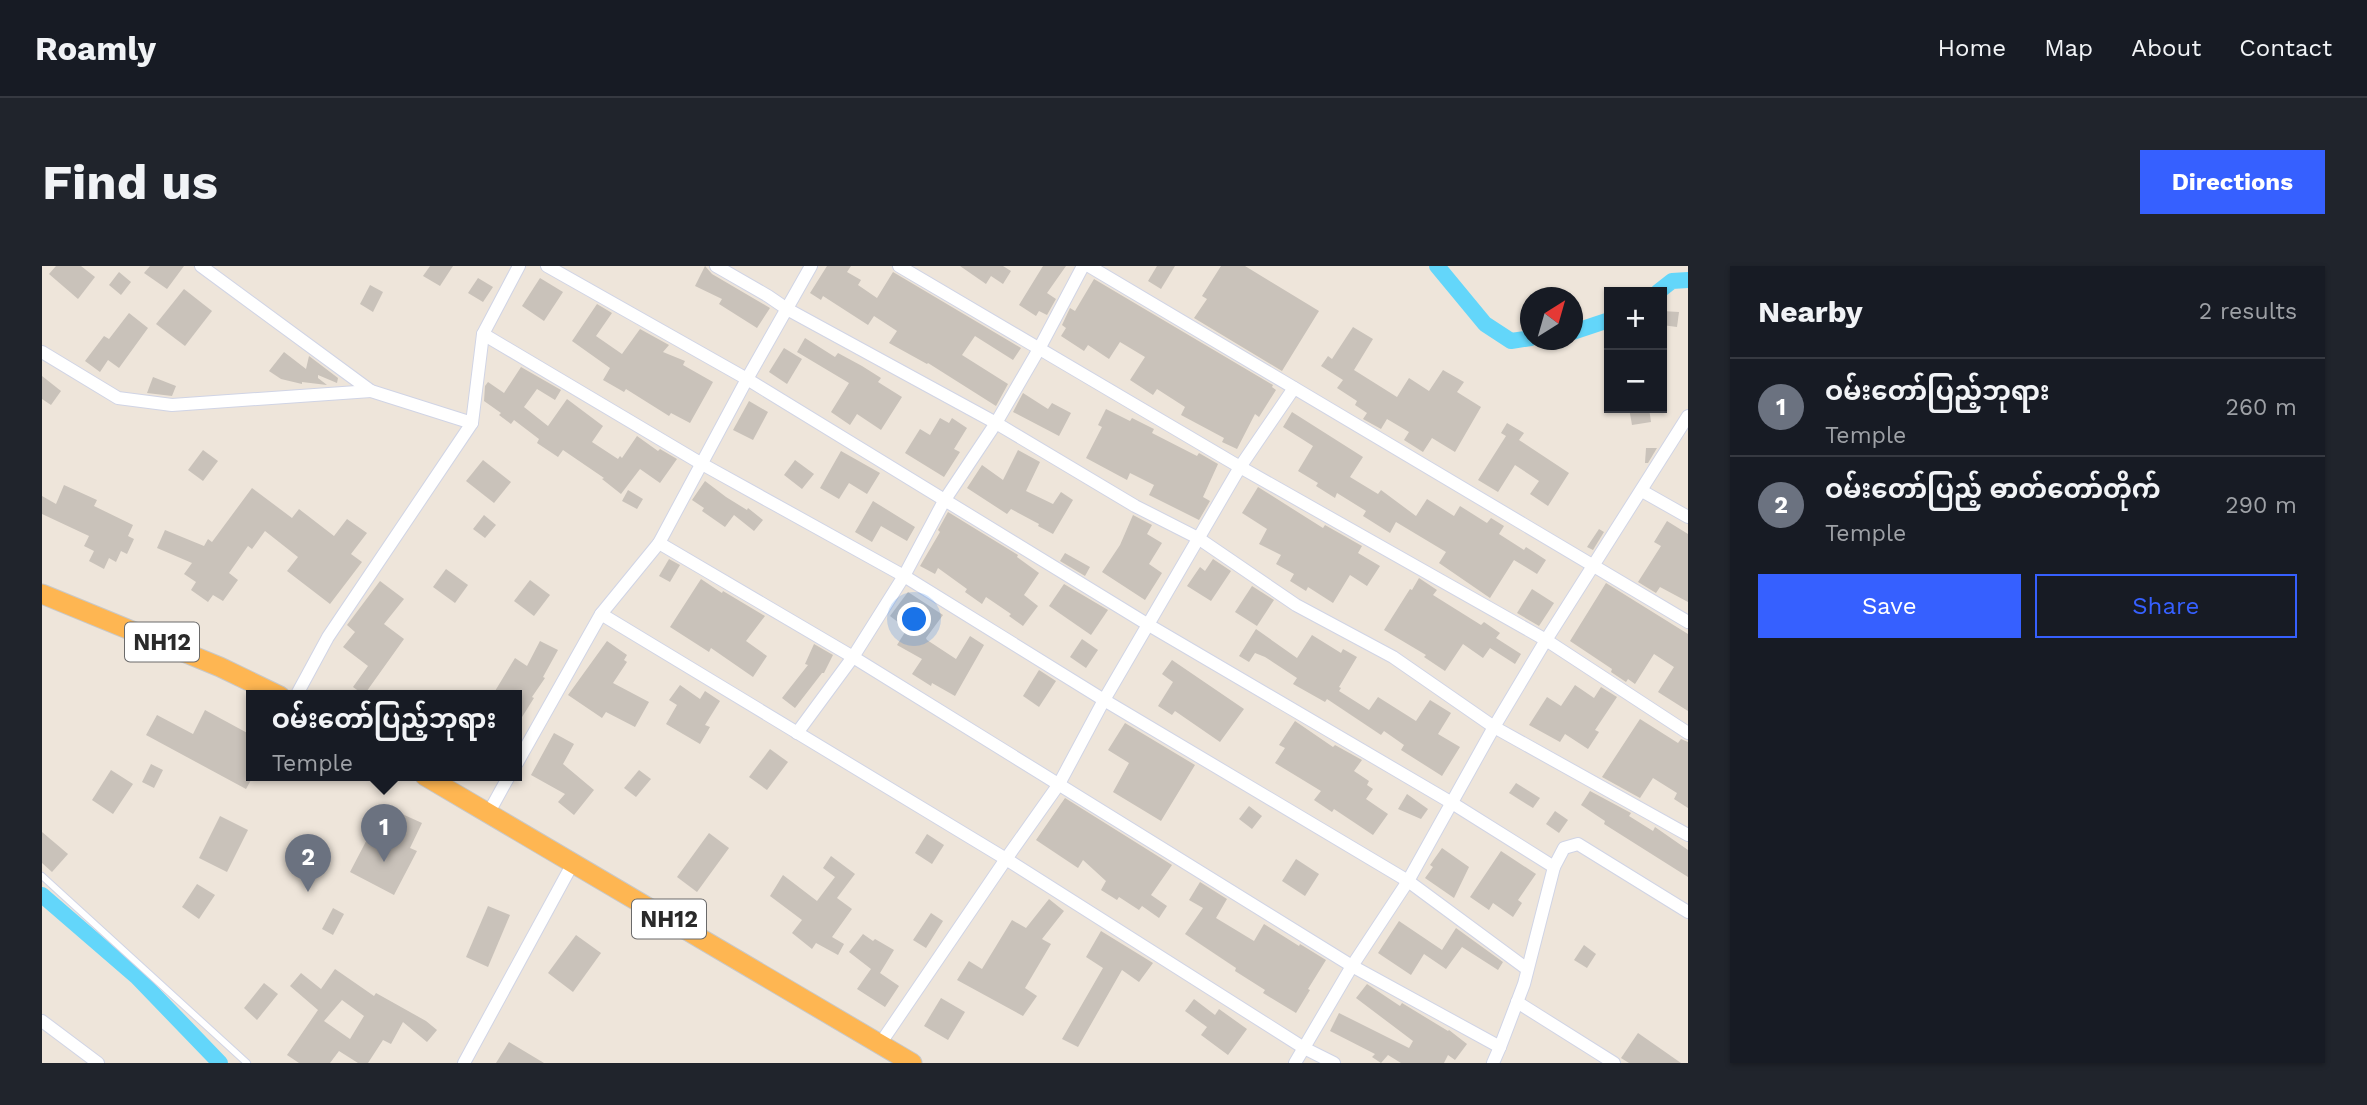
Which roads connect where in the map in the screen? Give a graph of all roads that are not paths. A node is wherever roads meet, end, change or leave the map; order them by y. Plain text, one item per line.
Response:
1 (201, 266) edge
2 (519, 266) edge
3 (547, 266) edge
4 (716, 266) edge
5 (811, 266) edge
6 (899, 266) edge
7 (1083, 266) edge
8 (1089, 266) edge
9 (787, 309) junction
10 (483, 334) junction
11 (1039, 349) junction
12 (42, 352) edge
13 (747, 379) junction
14 (1294, 388) junction
15 (372, 391) junction
16 (1688, 416) edge
17 (472, 423) junction
18 (996, 423) junction
19 (702, 464) junction
20 (1240, 467) junction
21 (1642, 491) junction
22 (944, 500) junction
23 (1688, 517) edge
24 (1198, 538) junction
25 (659, 543) junction
26 (1594, 566) junction
27 (904, 576) junction
28 (42, 594) edge
29 (601, 614) junction
30 (1688, 622) edge
31 (1147, 624) junction
32 (1546, 640) junction
33 (853, 657) junction
34 (267, 690) edge
35 (299, 690) edge
36 (1104, 700) junction
37 (1493, 727) junction
38 (797, 733) junction
39 (1688, 733) edge
40 (522, 754) edge
41 (433, 781) edge
42 (506, 781) edge
43 (1059, 784) junction
44 (1452, 803) junction
45 (488, 814) junction
46 (1688, 835) edge
47 (1006, 859) junction
48 (573, 863) junction
49 (1554, 867) junction
50 (42, 876) edge
51 (1408, 881) junction
52 (1688, 912) edge
53 (1352, 966) junction
54 (1527, 969) junction
55 (1517, 1002) junction
56 (42, 1021) edge
57 (880, 1044) junction
58 (1500, 1047) junction
59 (1304, 1048) junction
60 (98, 1063) edge
61 (247, 1063) edge
62 (464, 1063) edge
63 (912, 1063) edge
64 (1295, 1063) edge
65 (1334, 1063) edge
66 (1493, 1063) edge
67 (1614, 1063) edge

1 - 15 street
2 - 10 street
3 - 13 street
4 - 9 street
5 - 9 street
6 - 11 street
7 - 11 street
8 - 14 street
9 - 13 street
9 - 18 street
10 - 17 street
10 - 19 street
11 - 18 street
11 - 20 street
12 - 15 street
13 - 19 street
13 - 22 street
14 - 20 street
14 - 26 street
15 - 17 street
16 - 21 street
17 - 35 street
18 - 22 street
18 - 24 street
19 - 25 street
19 - 27 street
20 - 24 street
20 - 32 street
21 - 23 street
21 - 26 street
22 - 27 street
22 - 31 street
24 - 31 street
24 - 37 street
25 - 29 street
25 - 33 street
26 - 30 street
26 - 32 street
27 - 33 street
27 - 36 street
28 - 34 highway, NH12
29 - 38 street
29 - 40 street
31 - 36 street
31 - 44 street
32 - 37 street
32 - 39 street
33 - 38 street
33 - 43 street
36 - 43 street
36 - 51 street
37 - 44 street
37 - 46 street
38 - 47 street
41 - 45 highway, NH12
42 - 45 street
43 - 47 street
43 - 53 street
44 - 49 street
44 - 51 street
45 - 48 highway, NH12
47 - 57 street
47 - 59 street
48 - 57 highway, NH12
48 - 62 street
49 - 52 street
49 - 54 street
50 - 61 lane
51 - 53 street
51 - 54 street
53 - 58 street
53 - 59 street
54 - 55 street
55 - 58 street
55 - 67 street
56 - 60 street
57 - 63 highway, NH12
58 - 66 street
59 - 64 street
59 - 65 street

